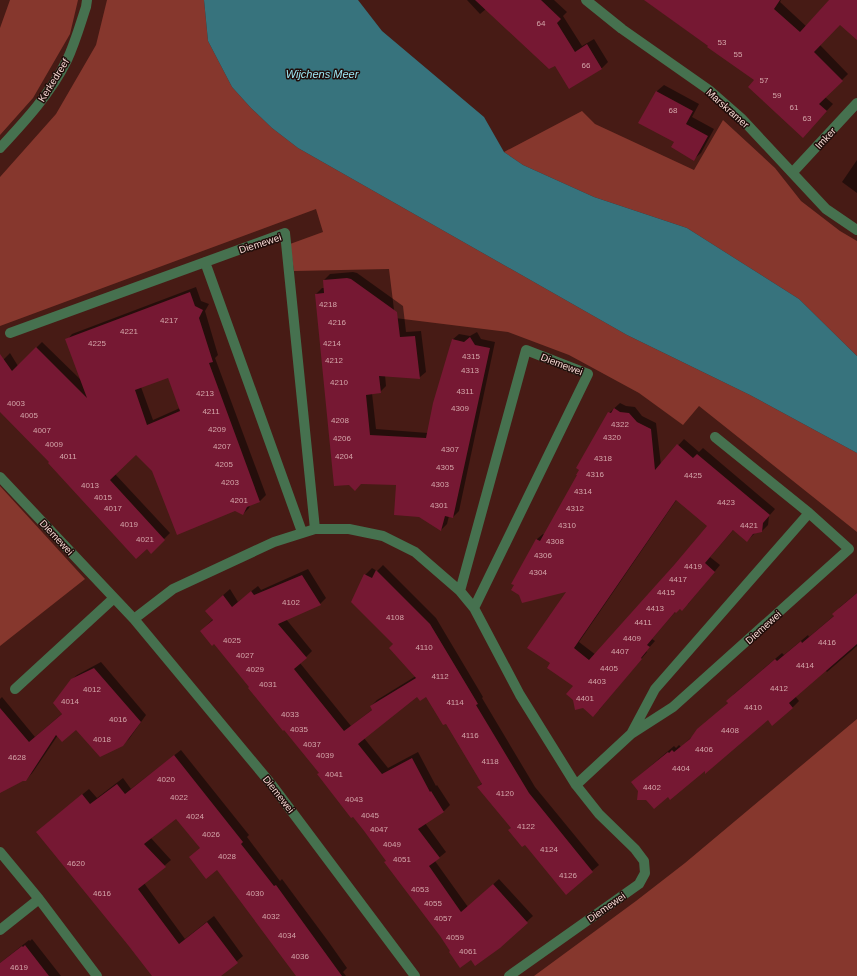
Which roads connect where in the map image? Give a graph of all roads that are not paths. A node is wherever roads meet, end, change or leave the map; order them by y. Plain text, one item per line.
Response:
1 (87, 0) edge
2 (586, 0) edge
3 (857, 103) edge
4 (0, 148) edge
5 (793, 172) junction
6 (857, 230) edge
7 (206, 262) junction
8 (10, 333) dead end
9 (715, 436) dead end
10 (0, 477) edge
11 (809, 513) junction
12 (315, 529) junction
13 (302, 532) junction
14 (460, 591) junction
15 (114, 598) junction
16 (474, 608) junction
17 (134, 619) junction
18 (15, 689) dead end
19 (632, 734) junction
20 (576, 785) junction
21 (0, 852) edge
22 (40, 899) junction
23 (0, 930) edge
24 (97, 976) edge
25 (415, 976) edge
26 (509, 976) edge

1 - 4 street, Kerkedreef
2 - 5 street, Marskramer
3 - 5 street, Imker
5 - 6 street, Marskramer
7 - 8 street, Diemewei
7 - 12 street, Diemewei
7 - 13 street
9 - 11 street, Diemewei
10 - 15 street, Diemewei
11 - 19 street, Diemewei
11 - 19 street, Diemewei
12 - 13 street, Diemewei
12 - 14 street, Diemewei
13 - 17 street, Diemewei
14 - 16 street, Diemewei
14 - 16 street, Diemewei
15 - 17 street, Diemewei
15 - 18 street
16 - 20 street, Diemewei
17 - 25 street, Diemewei
19 - 20 street, Diemewei
20 - 26 street, Diemewei
21 - 22 street
22 - 23 street
22 - 24 street

